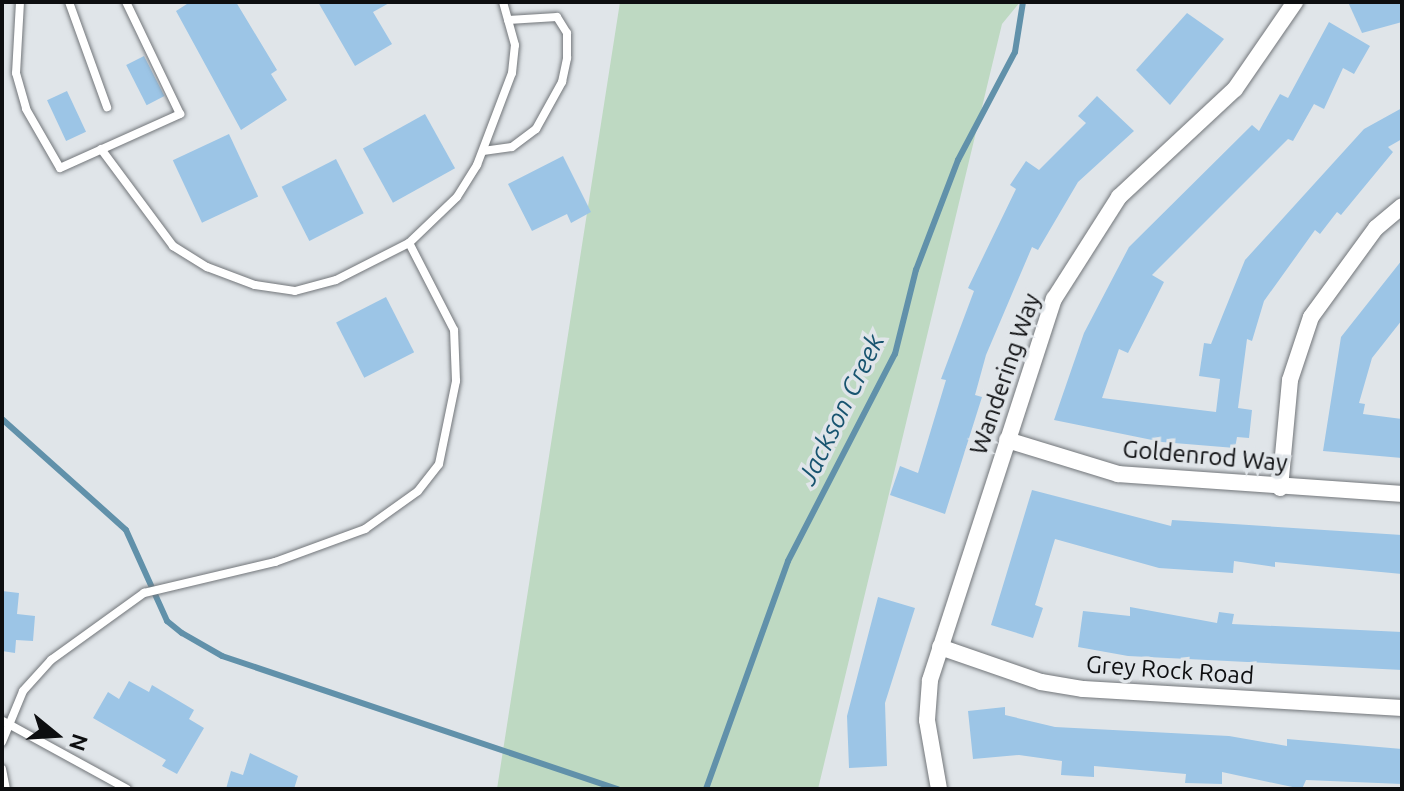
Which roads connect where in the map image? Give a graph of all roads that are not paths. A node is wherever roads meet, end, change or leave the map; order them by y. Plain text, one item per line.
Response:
1 (20, 2) edge
2 (69, 2) edge
3 (126, 2) edge
4 (503, 2) edge
5 (1295, 2) edge
6 (508, 20) junction
7 (107, 107) dead end
8 (101, 149) junction
9 (483, 151) junction
10 (1402, 206) edge
11 (409, 243) junction
12 (1007, 440) junction
13 (1280, 488) junction
14 (1402, 494) edge
15 (940, 647) junction
16 (1402, 708) edge
17 (4, 722) edge
18 (2, 742) edge
19 (2, 769) edge
20 (6, 789) edge
21 (127, 789) edge
22 (939, 789) edge

1 - 8 lane
2 - 7 lane
3 - 8 lane
4 - 6 lane
5 - 12 street, Wandering Way
6 - 9 lane
6 - 9 lane
8 - 11 lane
9 - 11 lane
10 - 13 street
11 - 17 lane
12 - 13 street, Goldenrod Way
12 - 15 street, Wandering Way
13 - 14 street, Goldenrod Way
15 - 16 street, Grey Rock Road
15 - 22 street, Wandering Way
17 - 18 lane
17 - 21 lane
19 - 20 lane

